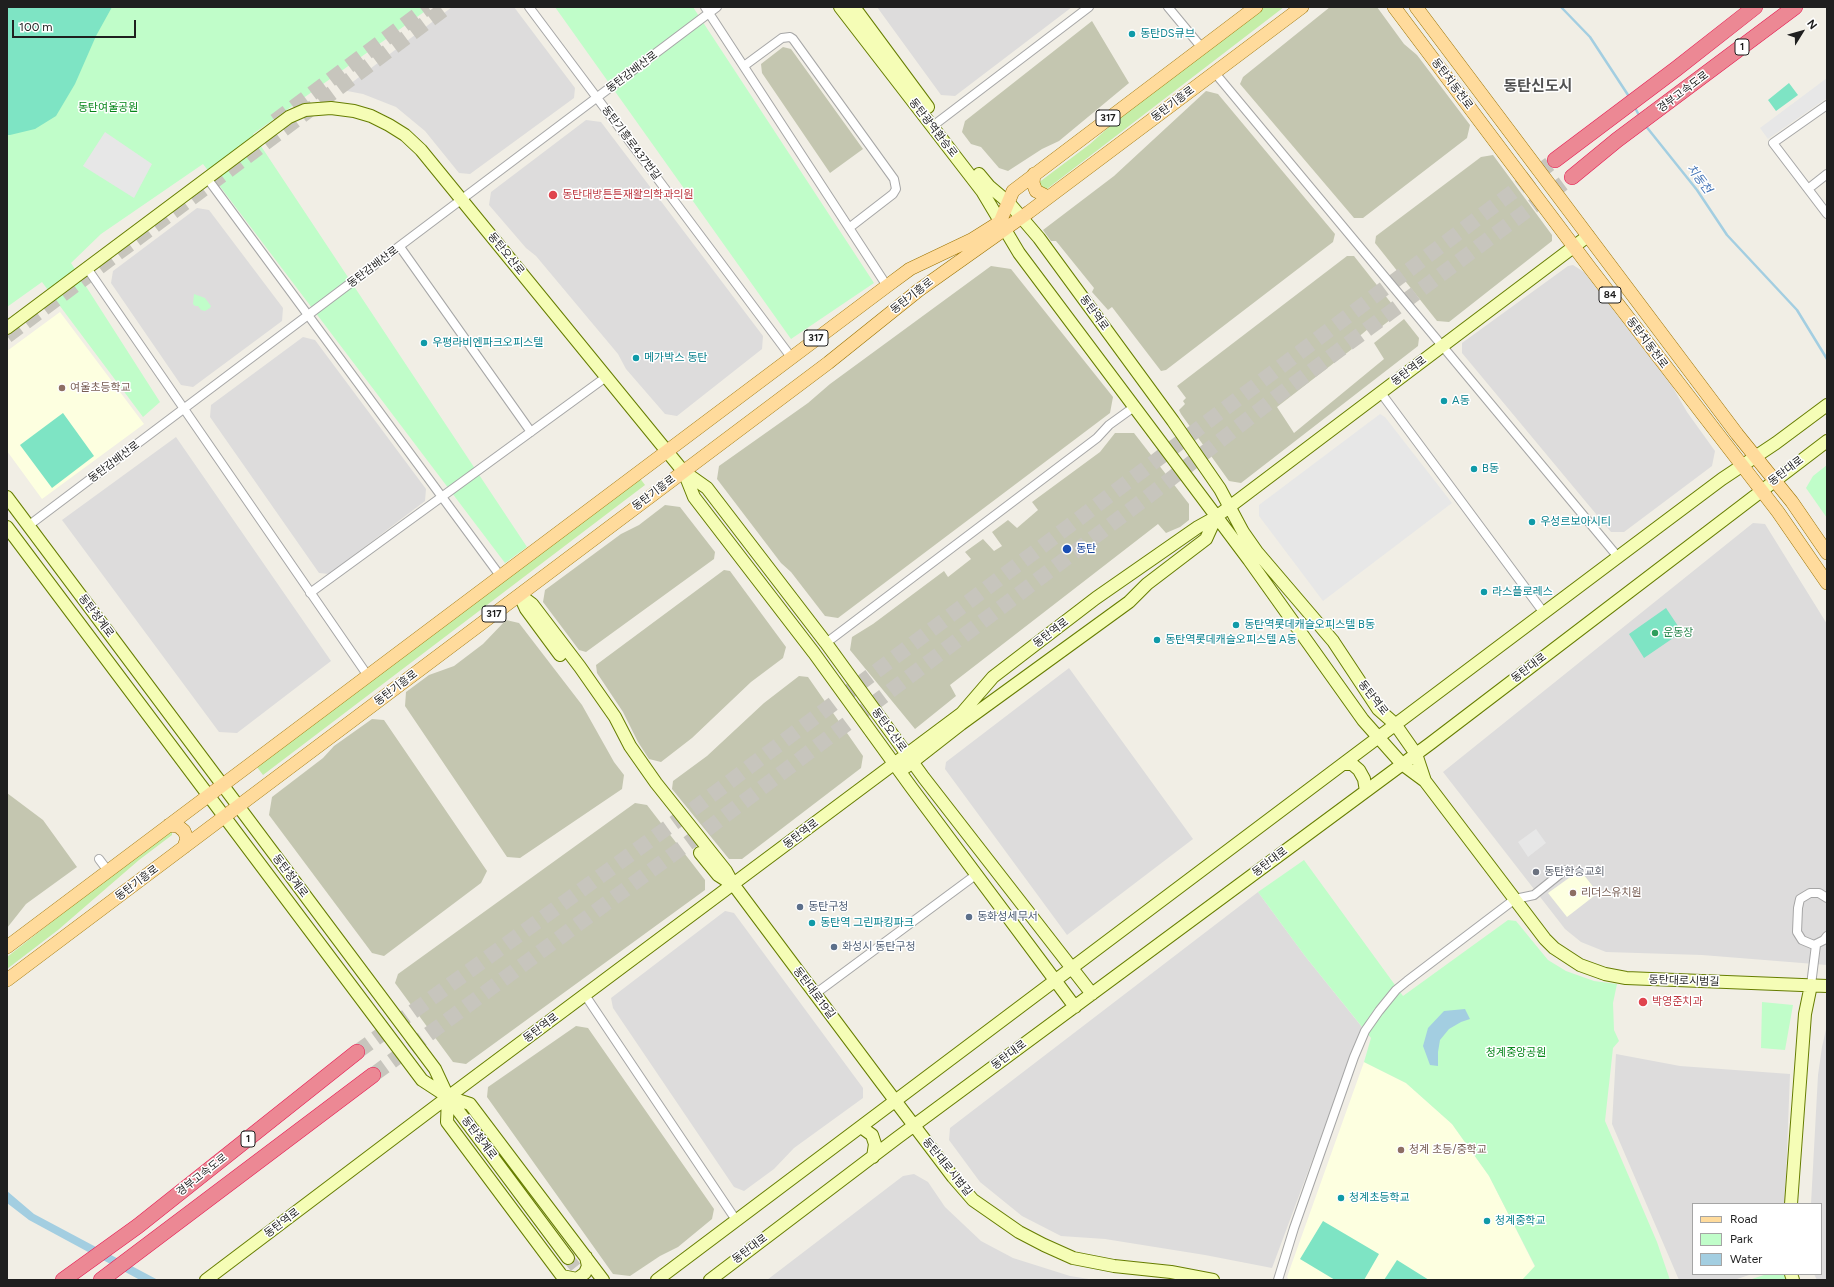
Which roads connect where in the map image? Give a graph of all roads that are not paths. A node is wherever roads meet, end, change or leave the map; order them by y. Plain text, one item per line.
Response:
1 (529, 7) edge
2 (717, 7) edge
3 (840, 7) edge
4 (854, 7) edge
5 (1089, 7) edge
6 (1168, 7) edge
7 (1256, 7) edge
8 (1302, 7) edge
9 (1394, 7) edge
10 (1416, 7) edge
11 (1755, 7) edge
12 (1795, 7) edge
13 (707, 10) edge
14 (1202, 48) junction
15 (744, 66) junction
16 (1215, 73) junction
17 (597, 98) junction
18 (1827, 105) edge
19 (938, 122) junction
20 (1555, 160) tunnel mouth
21 (1034, 174) junction
22 (1827, 174) edge
23 (1572, 177) tunnel mouth
24 (207, 178) junction
25 (1808, 189) junction
26 (1048, 197) junction
27 (462, 200) junction
28 (1009, 203) junction
29 (1827, 214) edge
30 (1022, 217) junction
31 (1002, 226) junction
32 (849, 228) junction
33 (1588, 236) junction
34 (1039, 238) joint
35 (400, 246) junction
36 (1574, 247) junction
37 (87, 268) junction
38 (887, 286) junction
39 (308, 316) junction
40 (7, 328) edge
41 (1442, 346) junction
42 (791, 357) junction
43 (606, 377) junction
44 (1381, 393) junction
45 (1827, 405) edge
46 (1134, 407) junction
47 (184, 409) junction
48 (531, 432) junction
49 (1827, 441) edge
50 (667, 451) junction
51 (1756, 457) junction
52 (1742, 466) junction
53 (683, 471) junction
54 (1775, 480) junction
55 (1761, 490) junction
56 (443, 496) junction
57 (7, 497) edge
58 (1229, 507) junction
59 (1216, 517) junction
60 (28, 526) junction
61 (9, 534) edge
62 (1827, 553) edge
63 (1160, 556) junction
64 (1253, 556) junction
65 (1618, 557) junction
66 (1169, 568) junction
67 (501, 577) junction
68 (1827, 583) edge
69 (310, 593) junction
70 (520, 595) junction
71 (1544, 613) junction
72 (826, 643) junction
73 (368, 676) junction
74 (1395, 724) junction
75 (1378, 738) junction
76 (1416, 754) junction
77 (910, 759) junction
78 (1344, 764) junction
79 (1402, 764) junction
80 (897, 768) junction
81 (1426, 781) junction
82 (222, 785) junction
83 (1366, 791) junction
84 (209, 796) junction
85 (238, 806) junction
86 (225, 817) junction
87 (169, 825) junction
88 (184, 847) junction
89 (99, 859) dead end
90 (1565, 870) dead end
91 (108, 871) junction
92 (977, 874) junction
93 (733, 884) junction
94 (1827, 898) edge
95 (1515, 899) junction
96 (1044, 933) junction
97 (1827, 936) edge
98 (1028, 944) junction
99 (1816, 945) junction
100 (7, 947) edge
101 (1071, 968) junction
102 (7, 980) edge
103 (1055, 980) junction
104 (1811, 985) junction
105 (1827, 986) edge
106 (815, 994) junction
107 (1092, 994) junction
108 (585, 995) junction
109 (1075, 1007) junction
110 (357, 1052) tunnel mouth
111 (373, 1076) tunnel mouth
112 (448, 1097) junction
113 (895, 1101) junction
114 (861, 1126) junction
115 (914, 1126) junction
116 (873, 1156) junction
117 (1791, 1203) edge
118 (736, 1220) junction
119 (585, 1255) junction
120 (568, 1258) tunnel mouth
121 (66, 1278) edge
122 (563, 1278) edge
123 (101, 1280) edge
124 (206, 1280) edge
125 (604, 1280) edge
126 (657, 1280) edge
127 (710, 1280) edge
128 (1213, 1280) edge
129 (1278, 1280) edge

1 - 17 street, 동탄기흥로437번길
2 - 13 street, 동탄감배산로
3 - 31 street, 동탄광역환승로
4 - 19 street, 동탄광역환승로
5 - 19 street
6 - 14 street
7 - 14 main road, 동탄기흥로 / 317
8 - 16 main road, 동탄기흥로 / 317
9 - 36 main road, 동탄치동천로 / 84
10 - 33 main road, 동탄치동천로 / 84
11 - 20 highway, 경부고속도로 / 1
12 - 23 highway, 경부고속도로 / 1
13 - 15 street
13 - 17 street, 동탄감배산로
14 - 21 main road, 동탄기흥로 / 317
15 - 32 street
15 - 32 street
16 - 26 main road, 동탄기흥로 / 317
16 - 41 street
17 - 27 street, 동탄감배산로
17 - 42 street, 동탄기흥로437번길
18 - 25 street
19 - 28 street, 동탄광역환승로
21 - 26 main road
21 - 28 main road, 동탄기흥로 / 317
22 - 25 street
24 - 27 street, 동탄오산로
24 - 37 street, 동탄오산로
24 - 39 street
25 - 29 street
26 - 30 main road, 동탄기흥로 / 317
27 - 35 street, 동탄감배산로
27 - 43 street, 동탄오산로
28 - 30 street, 동탄광역환승로
28 - 31 main road, 동탄기흥로 / 317
30 - 31 main road, 동탄기흥로 / 317
30 - 34 street, 동탄광역환승로
31 - 38 main road, 동탄기흥로 / 317
31 - 46 street, 동탄광역환승로
31 - 53 main road, 동탄기흥로 / 317
32 - 38 street
33 - 36 street, 동탄역로
33 - 51 main road, 동탄치동천로 / 84
34 - 58 street, 동탄역로
35 - 39 street, 동탄감배산로
35 - 48 street
36 - 41 street, 동탄역로
36 - 52 main road, 동탄치동천로 / 84
37 - 40 street, 동탄오산로
37 - 47 street
38 - 42 main road, 동탄기흥로 / 317
39 - 47 street, 동탄감배산로
39 - 56 street
41 - 44 street, 동탄역로
41 - 65 street
42 - 50 main road, 동탄기흥로 / 317
43 - 48 street
43 - 50 street, 동탄오산로
44 - 58 street, 동탄역로
44 - 71 street
45 - 51 street
46 - 59 street
46 - 72 street
47 - 60 street, 동탄감배산로
47 - 69 street
48 - 56 street
49 - 54 street, 동탄대로
50 - 53 street, 동탄오산로
50 - 67 main road, 동탄기흥로 / 317
51 - 52 street
51 - 54 main road, 동탄치동천로 / 84
52 - 55 main road, 동탄치동천로 / 84
52 - 65 street
53 - 70 main road, 동탄기흥로 / 317
53 - 72 street, 동탄오산로
53 - 80 street, 동탄오산로
54 - 55 street, 동탄대로
54 - 62 main road, 동탄치동천로 / 84
55 - 68 main road, 동탄치동천로 / 84
55 - 76 street, 동탄대로
56 - 67 street
56 - 69 street
57 - 60 street, 동탄청계로
58 - 59 street, 동탄역로
58 - 64 street, 동탄역로
59 - 63 street, 동탄역로
59 - 64 street
59 - 66 street, 동탄역로
60 - 82 street, 동탄청계로
61 - 84 street
63 - 66 street
63 - 77 street, 동탄역로
64 - 74 street, 동탄역로
64 - 75 street, 동탄대로시범길
65 - 71 street
66 - 77 street, 동탄역로
67 - 73 main road, 동탄기흥로 / 317
69 - 73 street
70 - 85 main road, 동탄기흥로 / 317
70 - 93 street, 동탄대로19길
71 - 74 street
72 - 77 street, 동탄오산로
73 - 82 main road, 동탄기흥로 / 317
74 - 75 street
74 - 76 street, 동탄역로
75 - 78 street
75 - 79 street, 동탄대로시범길
76 - 79 street, 동탄대로
76 - 81 street, 동탄대로시범길
77 - 80 street, 동탄역로
77 - 96 street, 동탄오산로
78 - 83 street
78 - 101 street
79 - 81 street, 동탄대로시범길
79 - 83 street, 동탄대로
80 - 92 street, 동탄오산로
80 - 93 street, 동탄역로
81 - 95 street, 동탄대로시범길
82 - 84 main road, 동탄기흥로 / 317
82 - 85 street, 동탄청계로
83 - 107 street, 동탄대로
84 - 86 street
84 - 87 main road, 동탄기흥로 / 317
85 - 86 main road, 동탄기흥로 / 317
85 - 112 street, 동탄청계로
86 - 88 main road, 동탄기흥로 / 317
86 - 112 street
87 - 88 main road
87 - 91 main road, 동탄기흥로 / 317
88 - 102 main road, 동탄기흥로 / 317
89 - 91 street
90 - 95 street
91 - 100 main road, 동탄기흥로 / 317
92 - 98 street, 동탄오산로
92 - 106 street
93 - 106 street, 동탄대로19길
93 - 108 street, 동탄역로
94 - 99 street
95 - 104 street, 동탄대로시범길
95 - 129 street
96 - 98 street
96 - 101 street, 동탄오산로
97 - 99 street
98 - 103 street, 동탄오산로
99 - 104 street
101 - 103 street
101 - 107 street, 동탄오산로
103 - 109 street, 동탄오산로
103 - 113 street
104 - 105 street, 동탄대로시범길
104 - 117 street
106 - 113 street, 동탄대로19길
107 - 109 street, 동탄대로
108 - 112 street, 동탄역로
108 - 118 street
109 - 115 street, 동탄대로
110 - 121 highway, 경부고속도로 / 1
111 - 123 highway, 1
112 - 119 street
112 - 120 street, 동탄청계로
112 - 122 street
112 - 124 street, 동탄역로
113 - 114 street
113 - 115 street, 동탄대로시범길
114 - 116 street
114 - 118 street
115 - 116 street, 동탄대로
115 - 128 street, 동탄대로시범길
116 - 127 street, 동탄대로
118 - 126 street
119 - 122 street
119 - 125 street

